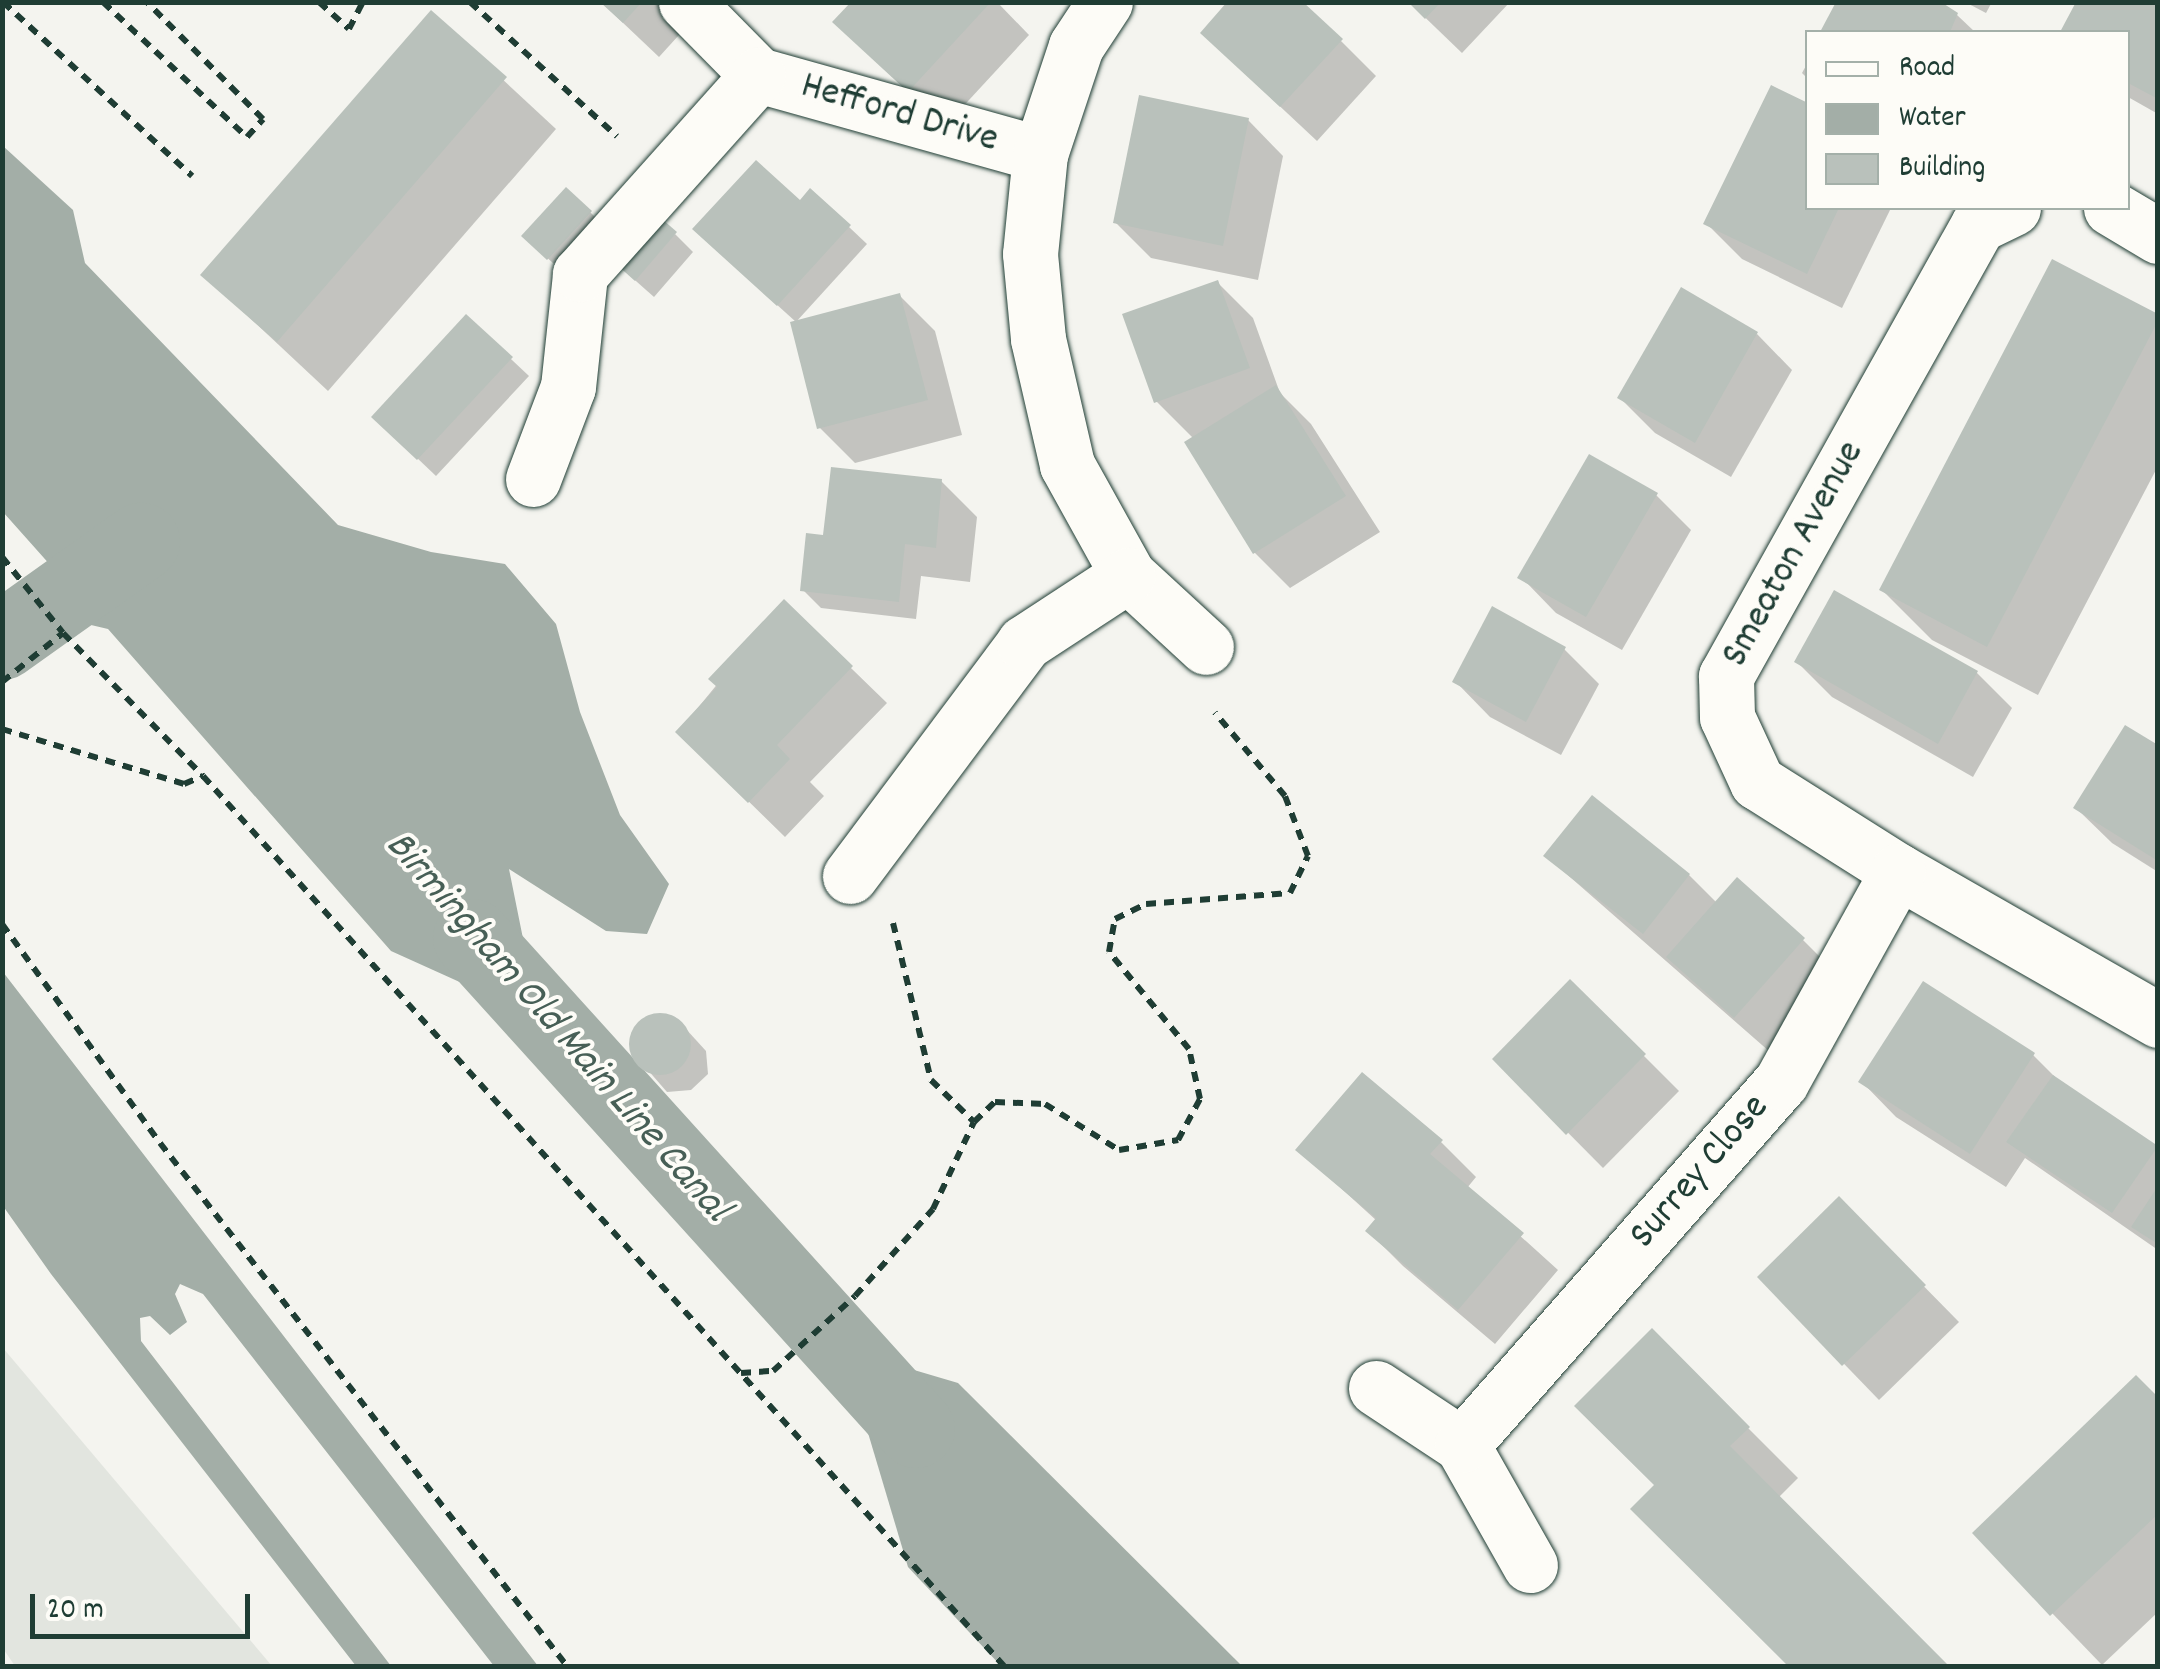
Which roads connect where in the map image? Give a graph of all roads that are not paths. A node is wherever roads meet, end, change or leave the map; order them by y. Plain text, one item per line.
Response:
1 (686, 2) edge
2 (1104, 2) edge
3 (758, 75) junction
4 (1040, 154) junction
5 (2009, 210) edge
6 (2115, 210) edge
7 (2158, 236) edge
8 (533, 478) dead end
9 (1128, 576) junction
10 (1206, 648) road end
11 (1898, 871) junction
12 (850, 876) road end
13 (2158, 1020) edge
14 (1376, 1388) dead end
15 (1462, 1444) junction
16 (1530, 1565) dead end

1 - 3 street, Hefford Drive
2 - 4 street
3 - 4 street, Hefford Drive
3 - 8 street, Hefford Drive
4 - 9 street
5 - 11 street, Smeaton Avenue
6 - 7 street
9 - 10 street
9 - 12 street
11 - 13 street, Smeaton Avenue
11 - 15 street, Surrey Close
14 - 15 street
15 - 16 street

